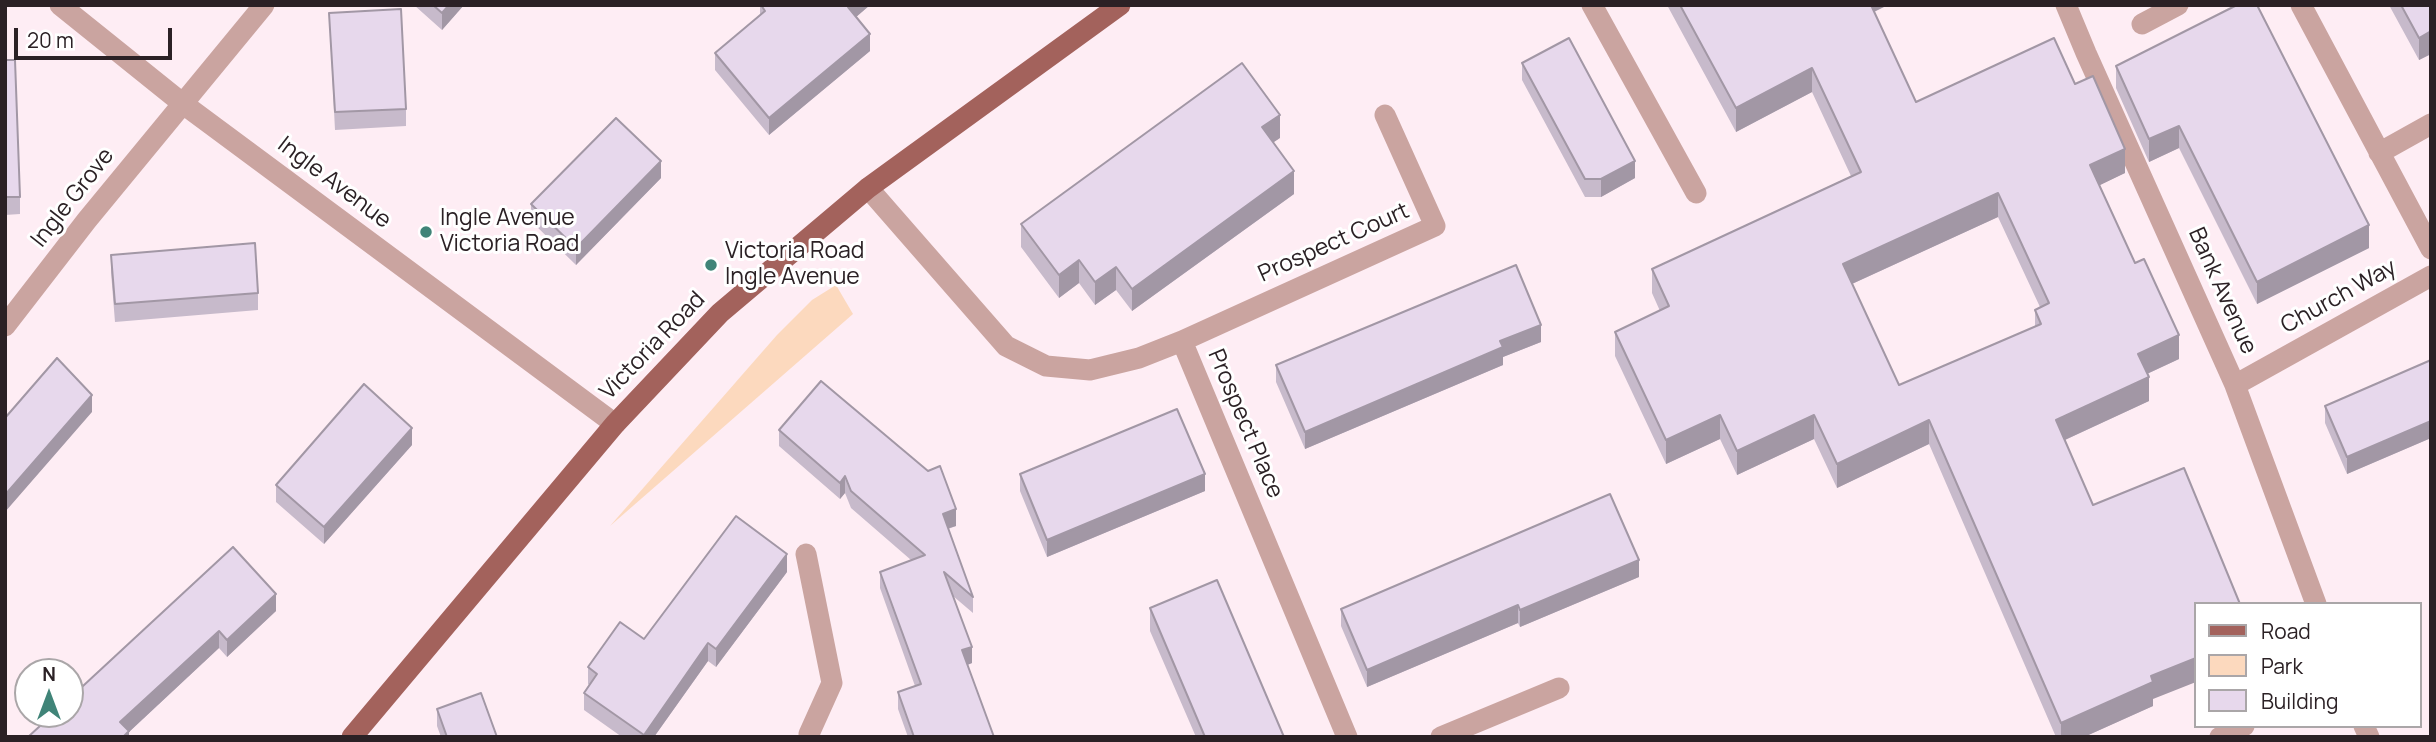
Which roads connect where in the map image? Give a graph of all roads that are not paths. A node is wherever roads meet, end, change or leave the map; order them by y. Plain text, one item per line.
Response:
1 (60, 5) edge
2 (264, 5) edge
3 (1120, 5) edge
4 (1592, 5) edge
5 (2066, 5) edge
6 (2178, 5) edge
7 (2301, 5) edge
8 (2142, 24) dead end
9 (182, 103) junction
10 (1385, 115) dead end
11 (2431, 124) edge
12 (2379, 153) junction
13 (868, 188) junction
14 (1696, 193) dead end
15 (2431, 249) edge
16 (2431, 276) edge
17 (5, 326) edge
18 (1182, 341) junction
19 (2235, 385) junction
20 (615, 424) junction
21 (806, 554) dead end
22 (2315, 602) edge
23 (1559, 688) dead end
24 (2240, 728) edge
25 (808, 736) edge
26 (352, 737) edge
27 (1347, 737) edge
28 (1441, 737) edge
29 (2220, 737) edge

1 - 9 street, Ingle Avenue
2 - 9 street, Ingle Grove
3 - 13 main road, Victoria Road
4 - 14 street
5 - 19 street, Bank Avenue
6 - 8 street
7 - 12 street
9 - 17 street, Ingle Grove
9 - 20 street, Ingle Avenue
10 - 18 street, Prospect Court
11 - 12 street
12 - 15 street
13 - 18 street, Prospect Place
13 - 20 main road, Victoria Road
16 - 19 street, Church Way
18 - 27 street, Prospect Place
19 - 22 street, Bank Avenue
20 - 26 main road, Victoria Road
21 - 25 street
23 - 28 street
24 - 29 street

